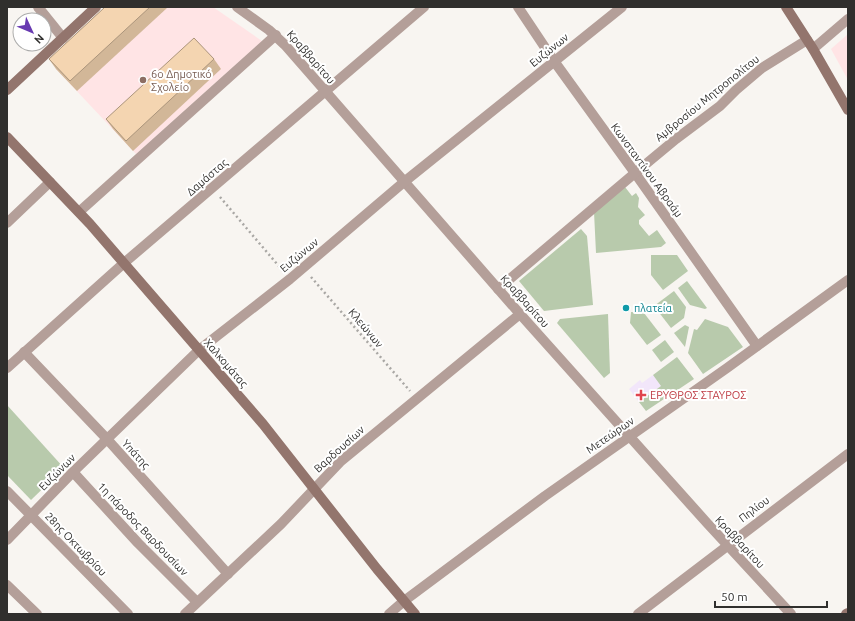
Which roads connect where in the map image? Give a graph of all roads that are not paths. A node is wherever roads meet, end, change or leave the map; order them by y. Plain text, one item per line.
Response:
1 (38, 7) edge
2 (96, 7) edge
3 (424, 7) edge
4 (518, 7) edge
5 (622, 7) edge
6 (786, 7) edge
7 (242, 8) edge
8 (848, 19) edge
9 (276, 36) junction
10 (63, 38) junction
11 (807, 40) junction
12 (813, 49) junction
13 (554, 61) junction
14 (7, 90) edge
15 (325, 92) junction
16 (848, 110) edge
17 (7, 137) edge
18 (635, 173) junction
19 (50, 182) junction
20 (404, 182) junction
21 (79, 212) junction
22 (7, 223) edge
23 (124, 263) junction
24 (848, 280) edge
25 (498, 289) junction
26 (520, 314) junction
27 (757, 346) junction
28 (199, 350) junction
29 (24, 352) junction
30 (7, 368) edge
31 (630, 436) junction
32 (107, 439) junction
33 (848, 454) edge
34 (73, 472) junction
35 (314, 489) junction
36 (7, 491) edge
37 (32, 515) junction
38 (7, 540) edge
39 (727, 545) junction
40 (228, 574) junction
41 (7, 585) edge
42 (404, 601) junction
43 (197, 602) junction
44 (37, 614) edge
45 (128, 614) edge
46 (185, 614) edge
47 (390, 614) edge
48 (415, 614) edge
49 (638, 614) edge
50 (792, 614) edge

1 - 10 street
2 - 10 street
3 - 15 street, Δαμάστας
4 - 13 street, Κωνσταντίνου Αβραάμ
5 - 13 street, Ευζώνων
6 - 11 street
7 - 9 street, Κραββαρίτου
8 - 12 street
9 - 15 street, Κραββαρίτου
9 - 21 street
10 - 14 street
11 - 12 street
11 - 18 street, Αμβροσίου Μητροπολίτου
12 - 16 street
13 - 18 street, Κωνσταντίνου Αβραάμ
13 - 20 street, Ευζώνων
15 - 20 street, Κραββαρίτου
15 - 23 street, Δαμάστας
17 - 19 street, Χαλκομάτας
18 - 25 street, Αμβροσίου Μητροπολίτου
18 - 27 street, Κωνσταντίνου Αβραάμ
19 - 21 street, Χαλκομάτας
19 - 22 street
20 - 25 street, Κραββαρίτου
20 - 28 street, Ευζώνων
21 - 23 street, Χαλκομάτας
23 - 28 street, Χαλκομάτας
23 - 29 street, Δαμάστας
24 - 27 street, Μετεώρων
25 - 26 street, Κραββαρίτου
26 - 31 street, Κραββαρίτου
26 - 35 street, Βαρδουσίων
27 - 31 street, Μετεώρων
28 - 32 street, Ευζώνων
28 - 35 street, Χαλκομάτας
29 - 30 street, Δαμάστας
29 - 32 street, Υπάτης
31 - 39 street, Κραββαρίτου
31 - 42 street, Μετεώρων
32 - 34 street, Ευζώνων
32 - 40 street, Υπάτης
33 - 39 street, Πηλίου
34 - 37 street, Ευζώνων
34 - 43 street, 1η πάροδος Βαρδουσίων
35 - 40 street, Βαρδουσίων
35 - 42 street, Χαλκομάτας
36 - 37 street, 28ης Οκτωβρίου
37 - 38 street, Ευζώνων
37 - 45 street, 28ης Οκτωβρίου
39 - 49 street, Πηλίου
39 - 50 street, Κραββαρίτου
40 - 43 street, Βαρδουσίων
41 - 44 street
42 - 47 street, Μετεώρων
42 - 48 street, Χαλκομάτας
43 - 46 street, Βαρδουσίων

